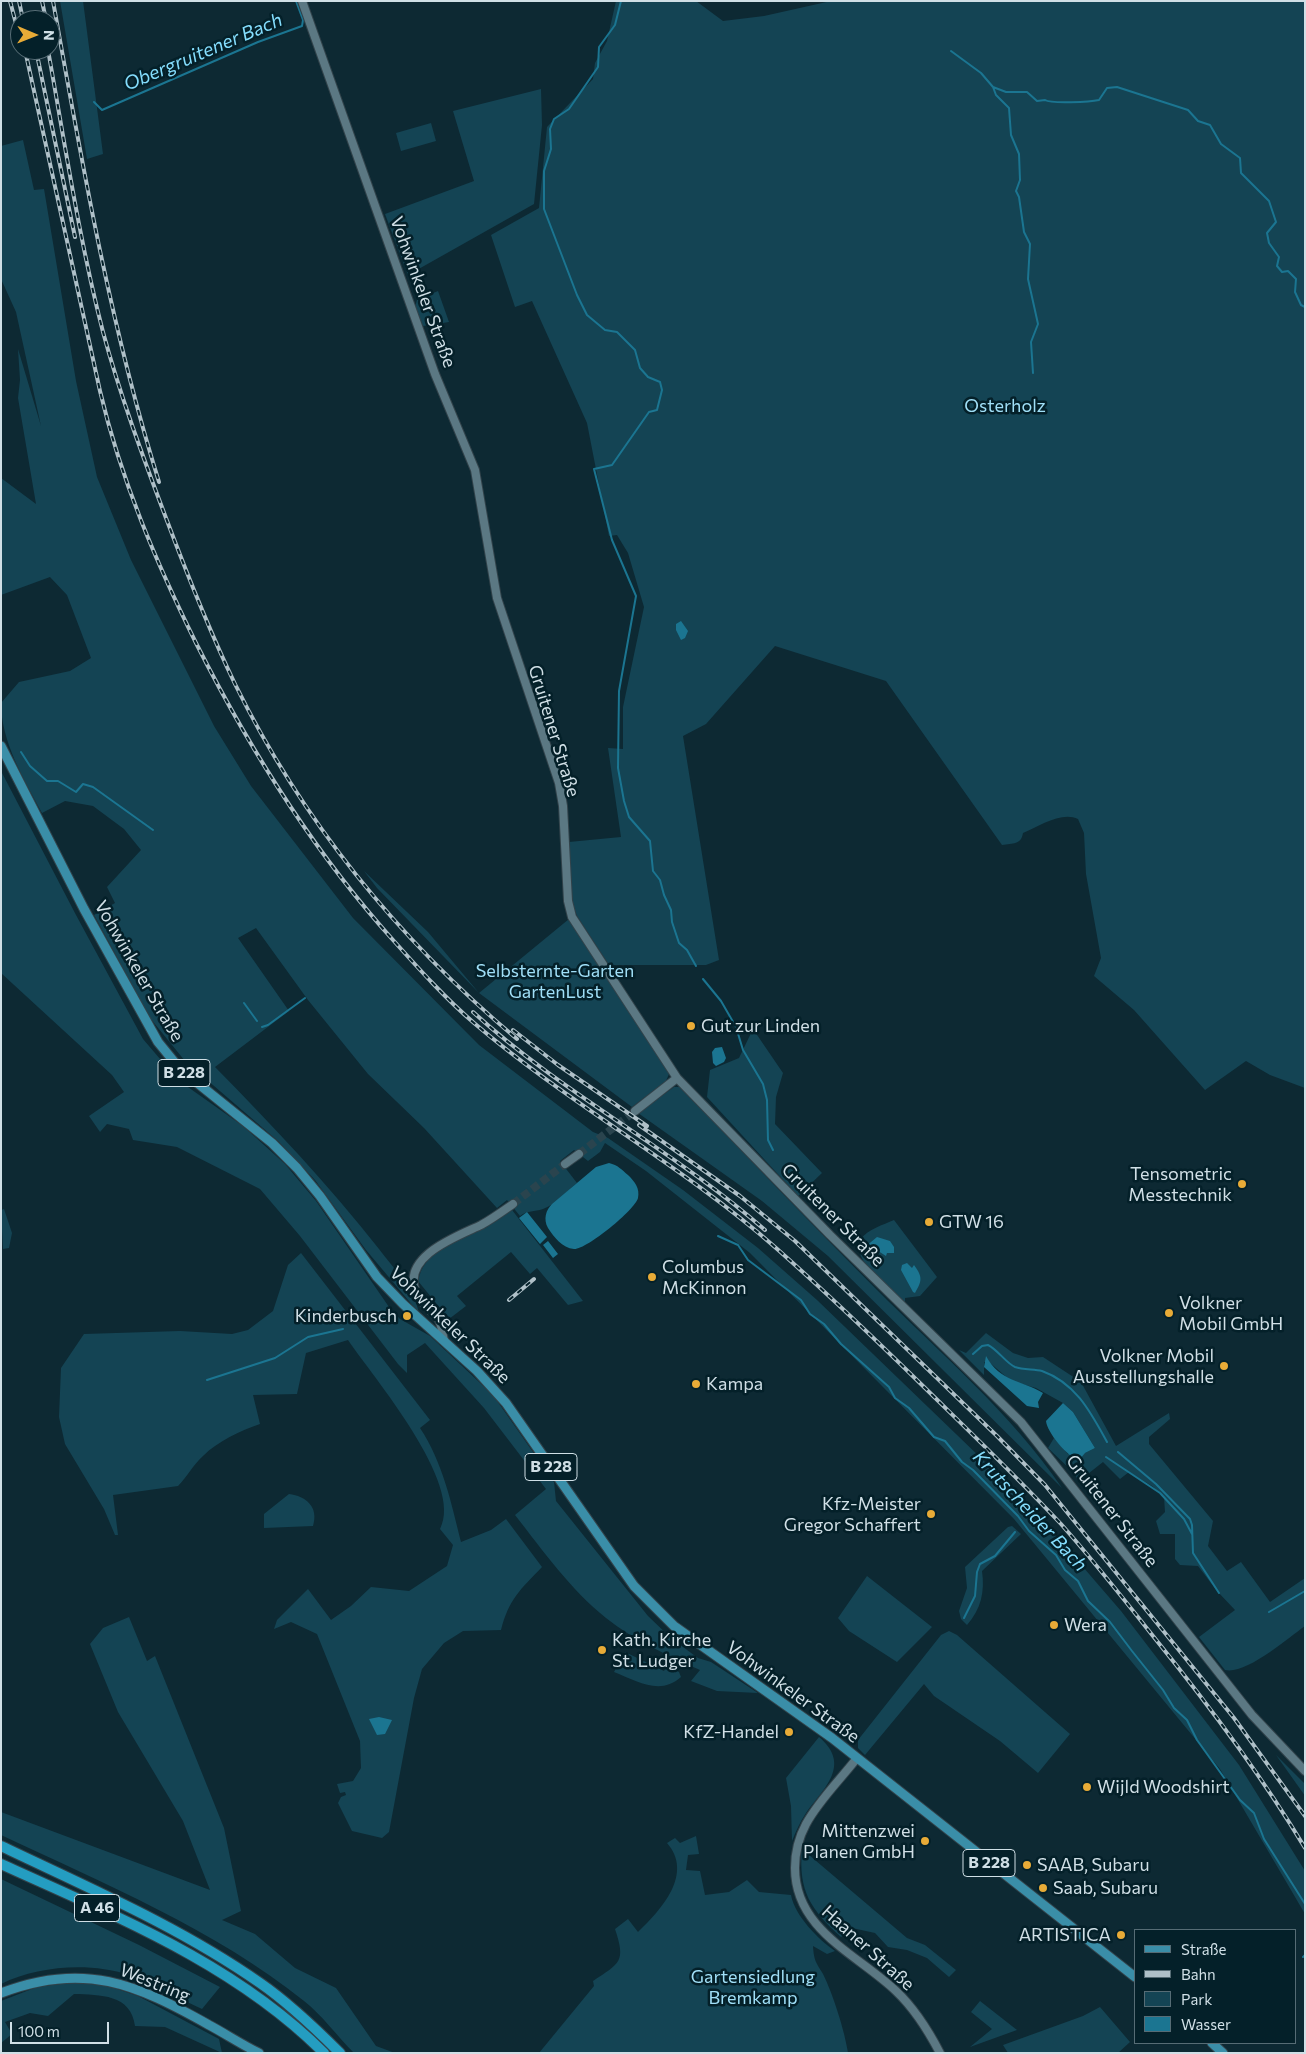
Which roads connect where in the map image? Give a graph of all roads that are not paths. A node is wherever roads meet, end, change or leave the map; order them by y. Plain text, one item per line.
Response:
1 (302, 1) edge
2 (497, 598) joint
3 (1, 746) edge
4 (677, 1078) junction
5 (635, 1110) tunnel mouth
6 (578, 1154) tunnel mouth
7 (565, 1164) tunnel mouth
8 (513, 1204) tunnel mouth
9 (444, 1340) junction
10 (858, 1758) junction
11 (1305, 1771) edge
12 (1, 1846) edge
13 (1, 1864) edge
14 (1134, 1976) edge
15 (1, 1993) edge
16 (1213, 2044) edge
17 (323, 2052) edge
18 (259, 2053) edge
19 (340, 2053) edge
20 (940, 2053) edge
21 (1223, 2053) edge

1 - 2 street, Vohwinkeler Straße
2 - 4 street, Gruitener Straße
3 - 9 main road, Vohwinkeler Straße / B 228
4 - 5 street
4 - 11 street, Gruitener Straße
6 - 7 street
8 - 9 street
9 - 10 main road, Vohwinkeler Straße / B 228
10 - 14 main road, Vohwinkeler Straße / B 228
10 - 20 street, Haaner Straße
12 - 19 highway, A 46
13 - 17 highway, A 46
15 - 18 main road, Westring
16 - 21 main road

